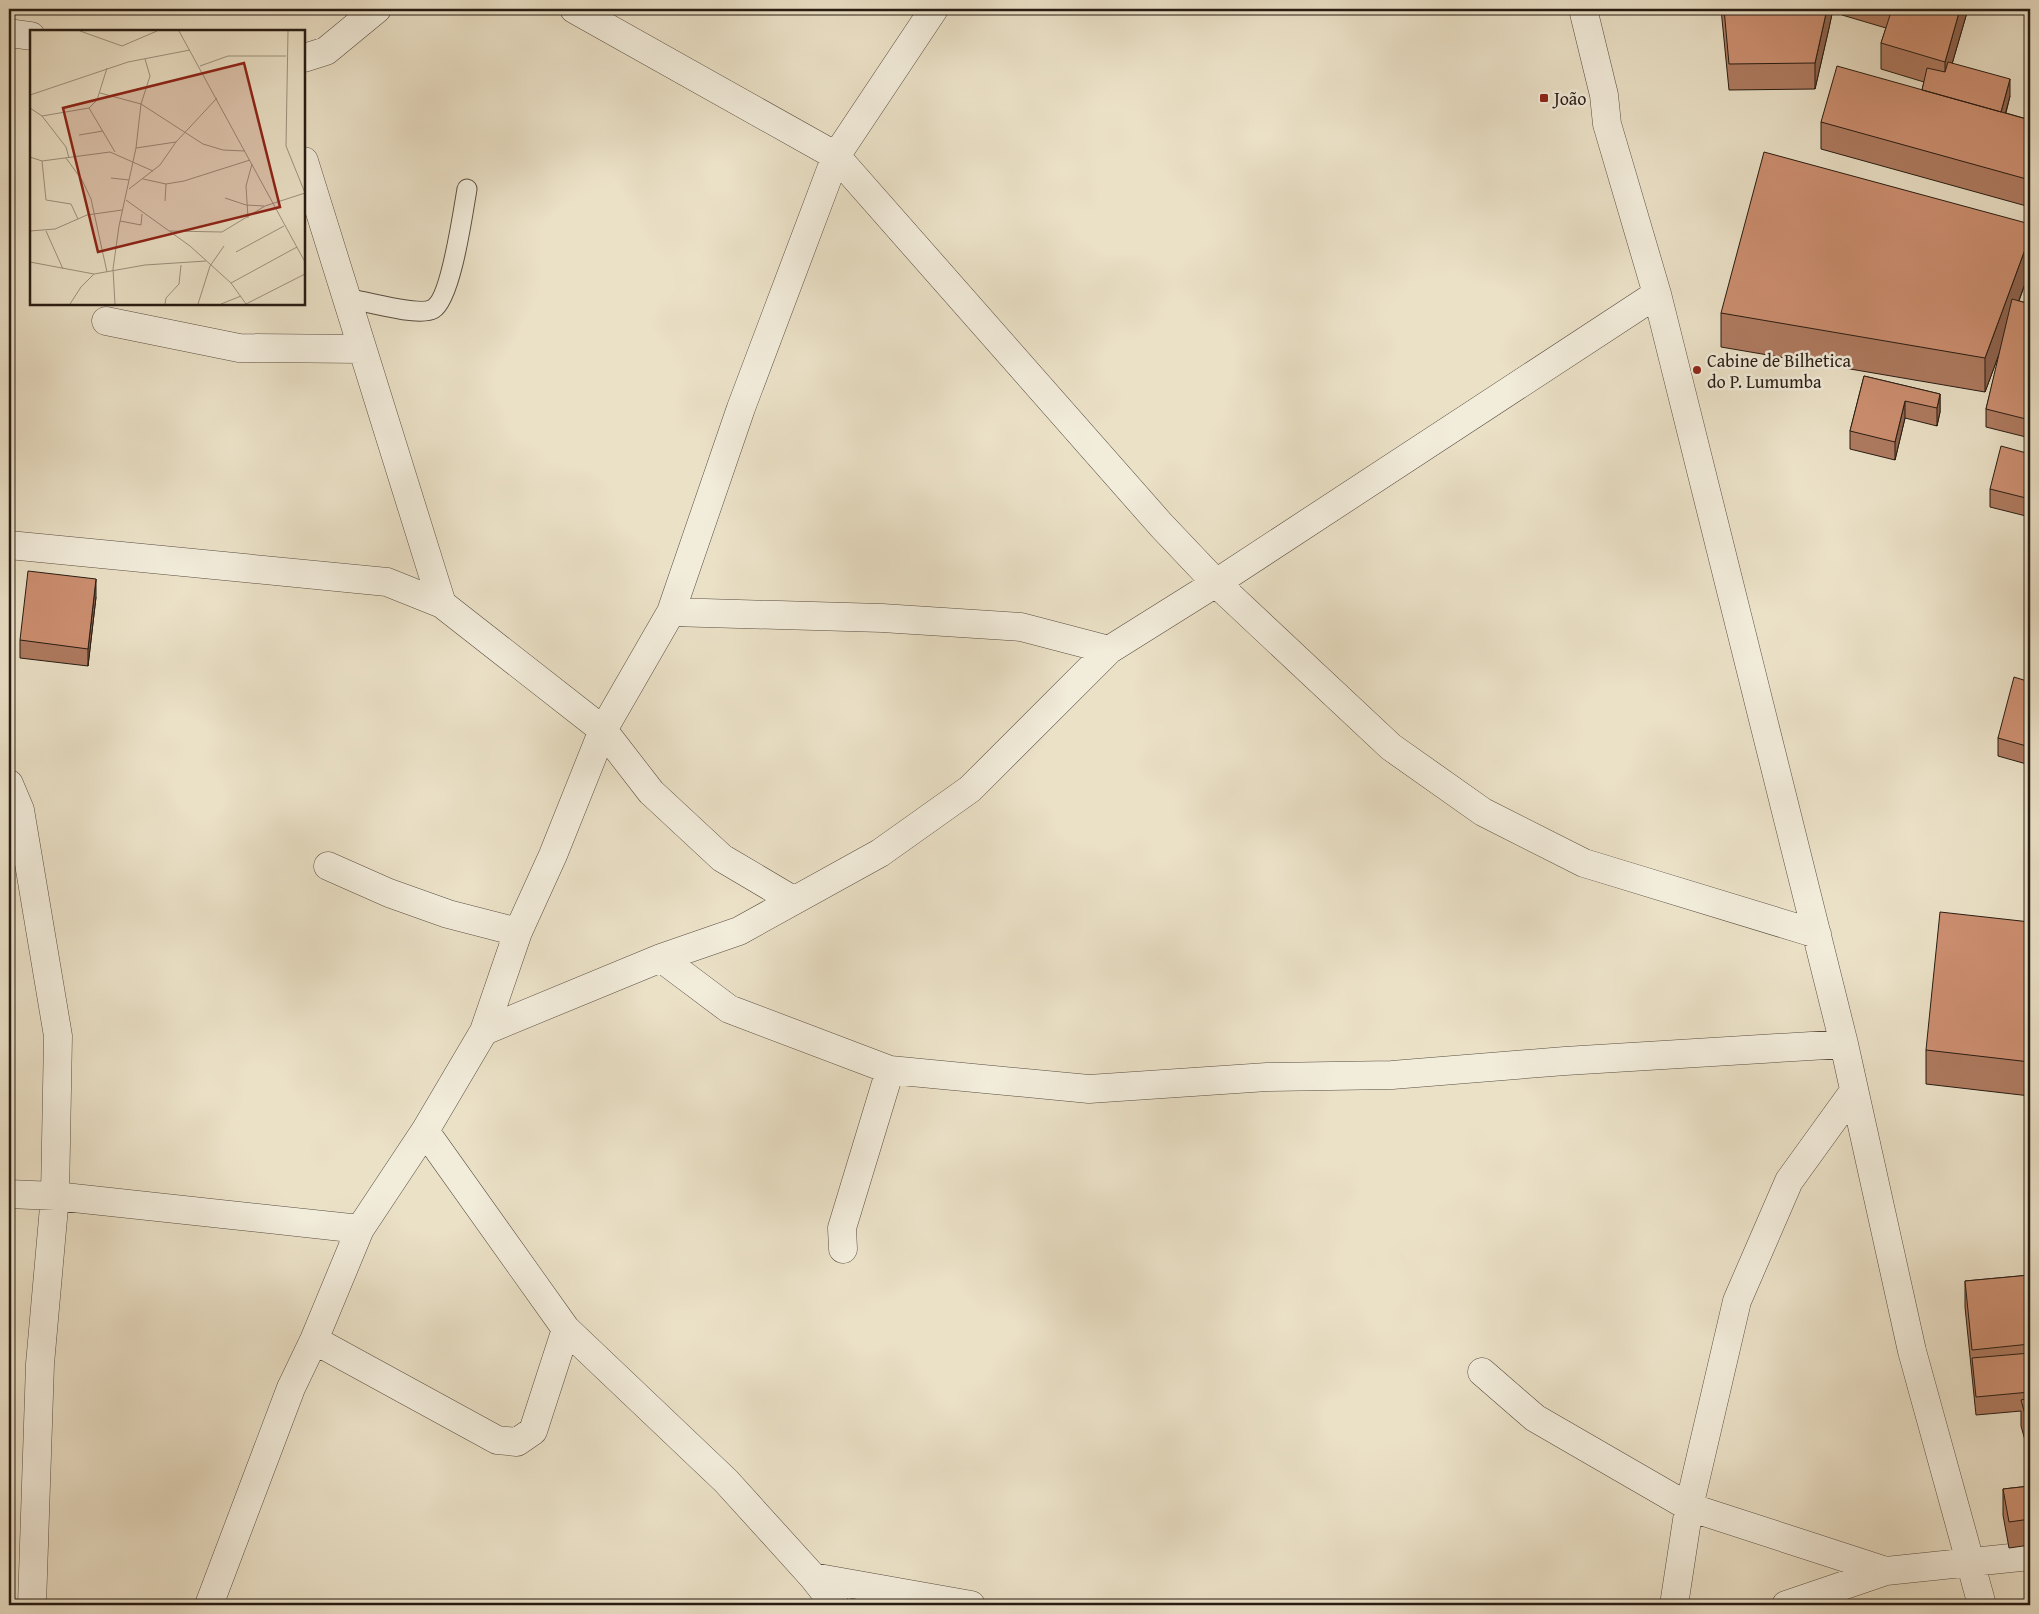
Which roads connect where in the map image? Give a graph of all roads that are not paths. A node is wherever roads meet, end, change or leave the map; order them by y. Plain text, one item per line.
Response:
1 (378, 9) edge
2 (574, 9) edge
3 (934, 9) edge
4 (1583, 9) edge
5 (9, 33) edge
6 (30, 36) edge
7 (305, 58) edge
8 (836, 156) junction
9 (305, 164) edge
10 (467, 189) dead end
11 (1656, 294) junction
12 (346, 298) junction
13 (106, 322) dead end
14 (362, 349) junction
15 (9, 545) edge
16 (1216, 583) junction
17 (442, 604) junction
18 (671, 612) junction
19 (1109, 650) junction
20 (602, 730) junction
21 (9, 784) edge
22 (328, 866) dead end
23 (793, 900) junction
24 (518, 932) junction
25 (1817, 934) junction
26 (661, 958) junction
27 (484, 1031) junction
28 (1844, 1044) junction
29 (890, 1070) junction
30 (1854, 1091) junction
31 (425, 1132) junction
32 (9, 1194) edge
33 (55, 1196) junction
34 (360, 1229) junction
35 (843, 1249) dead end
36 (566, 1329) junction
37 (314, 1340) junction
38 (1482, 1372) dead end
39 (1688, 1507) junction
40 (2030, 1556) edge
41 (1970, 1561) junction
42 (1886, 1571) junction
43 (813, 1577) junction
44 (32, 1605) edge
45 (209, 1605) edge
46 (835, 1605) edge
47 (971, 1605) edge
48 (1674, 1605) edge
49 (1786, 1605) edge
50 (1982, 1605) edge

1 - 7 street
2 - 8 street
3 - 8 street
4 - 11 street
5 - 6 street
8 - 16 street
8 - 18 street
9 - 12 street
10 - 12 lane
11 - 16 street
11 - 25 street
12 - 14 street
13 - 14 street
14 - 17 street
15 - 17 street
16 - 19 street
16 - 25 street
17 - 20 street
18 - 19 street
18 - 20 street
19 - 23 street
20 - 23 street
20 - 24 street
21 - 33 street
22 - 24 street
23 - 26 street
24 - 27 street
25 - 28 street
26 - 27 street
26 - 29 street
27 - 31 street
28 - 29 street
28 - 30 street
29 - 35 street
30 - 39 street
30 - 41 street
31 - 34 street
31 - 36 street
32 - 33 street
33 - 34 street
33 - 44 street
34 - 37 street
36 - 37 street
36 - 43 street
37 - 45 street
38 - 39 street
39 - 42 street
39 - 48 street
40 - 41 street
41 - 42 street
41 - 50 street
42 - 49 street
43 - 46 street
43 - 47 street

